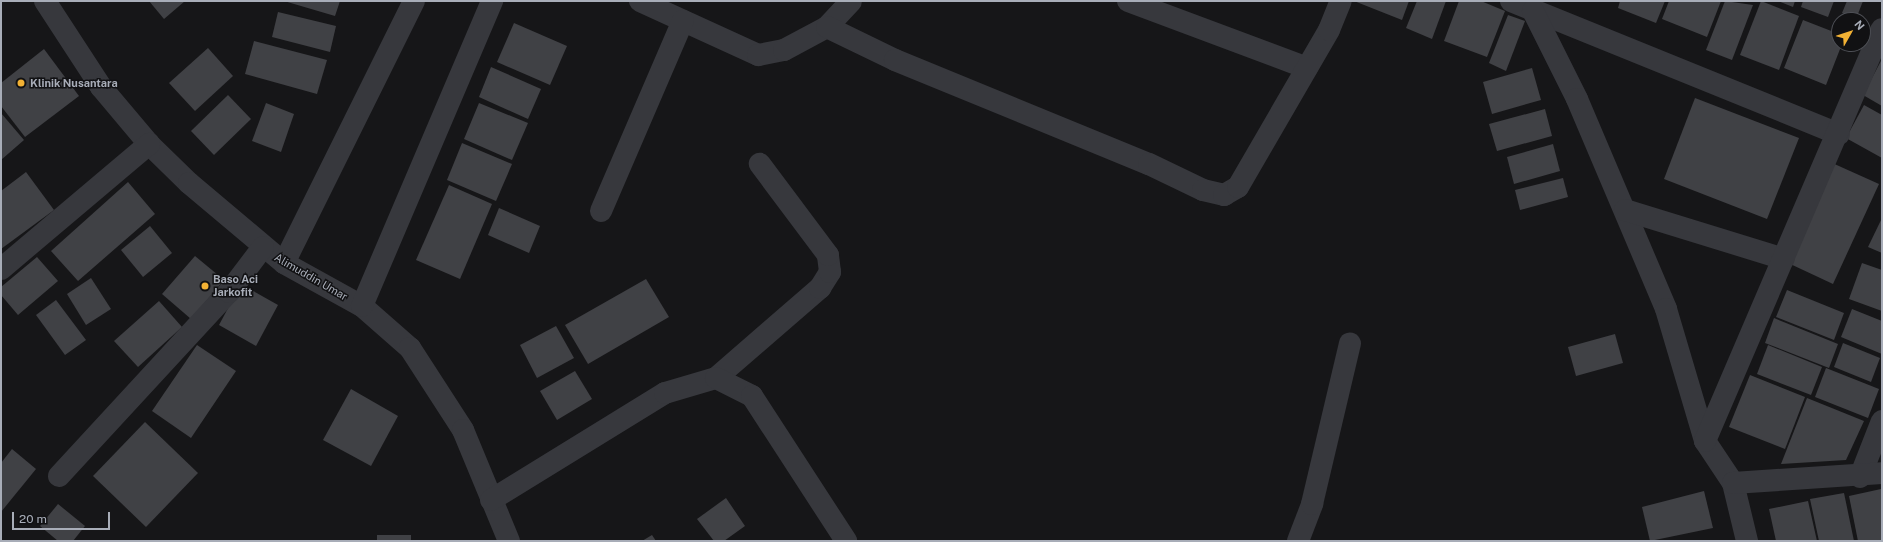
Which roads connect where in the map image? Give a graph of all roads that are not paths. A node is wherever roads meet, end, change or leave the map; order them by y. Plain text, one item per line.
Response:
1 (45, 1) edge
2 (414, 1) edge
3 (492, 1) edge
4 (640, 1) edge
5 (851, 1) edge
6 (1128, 1) edge
7 (1341, 1) edge
8 (1511, 1) edge
9 (1533, 11) junction
10 (683, 21) junction
11 (827, 27) junction
12 (1882, 29) edge
13 (1307, 68) junction
14 (1839, 134) junction
15 (148, 144) junction
16 (760, 164) dead end
17 (601, 210) dead end
18 (1625, 210) junction
19 (263, 247) junction
20 (1784, 259) junction
21 (284, 263) junction
22 (1, 269) edge
23 (362, 306) junction
24 (1350, 343) dead end
25 (716, 378) junction
26 (1882, 421) edge
27 (1705, 441) junction
28 (1882, 473) edge
29 (59, 476) dead end
30 (1860, 477) junction
31 (1733, 483) junction
32 (491, 500) junction
33 (509, 541) edge
34 (846, 541) edge
35 (1298, 541) edge
36 (1746, 541) edge

1 - 15 street, Alimuddin Umar
2 - 21 street
3 - 23 street
4 - 10 street
5 - 11 street
6 - 13 street
7 - 13 street
8 - 9 street
9 - 14 street
9 - 18 street
10 - 11 street
10 - 17 street
11 - 13 street
12 - 14 street
14 - 20 street
15 - 19 street, Alimuddin Umar
15 - 22 street
16 - 25 street
18 - 20 street
18 - 27 street
19 - 21 street, Alimuddin Umar
19 - 29 street
20 - 27 street
21 - 23 street, Alimuddin Umar
23 - 32 street, Alimuddin Umar
24 - 35 street
25 - 32 street
25 - 34 street
26 - 30 street
27 - 31 street
28 - 30 street
30 - 31 street
31 - 36 street
32 - 33 street, Alimuddin Umar

